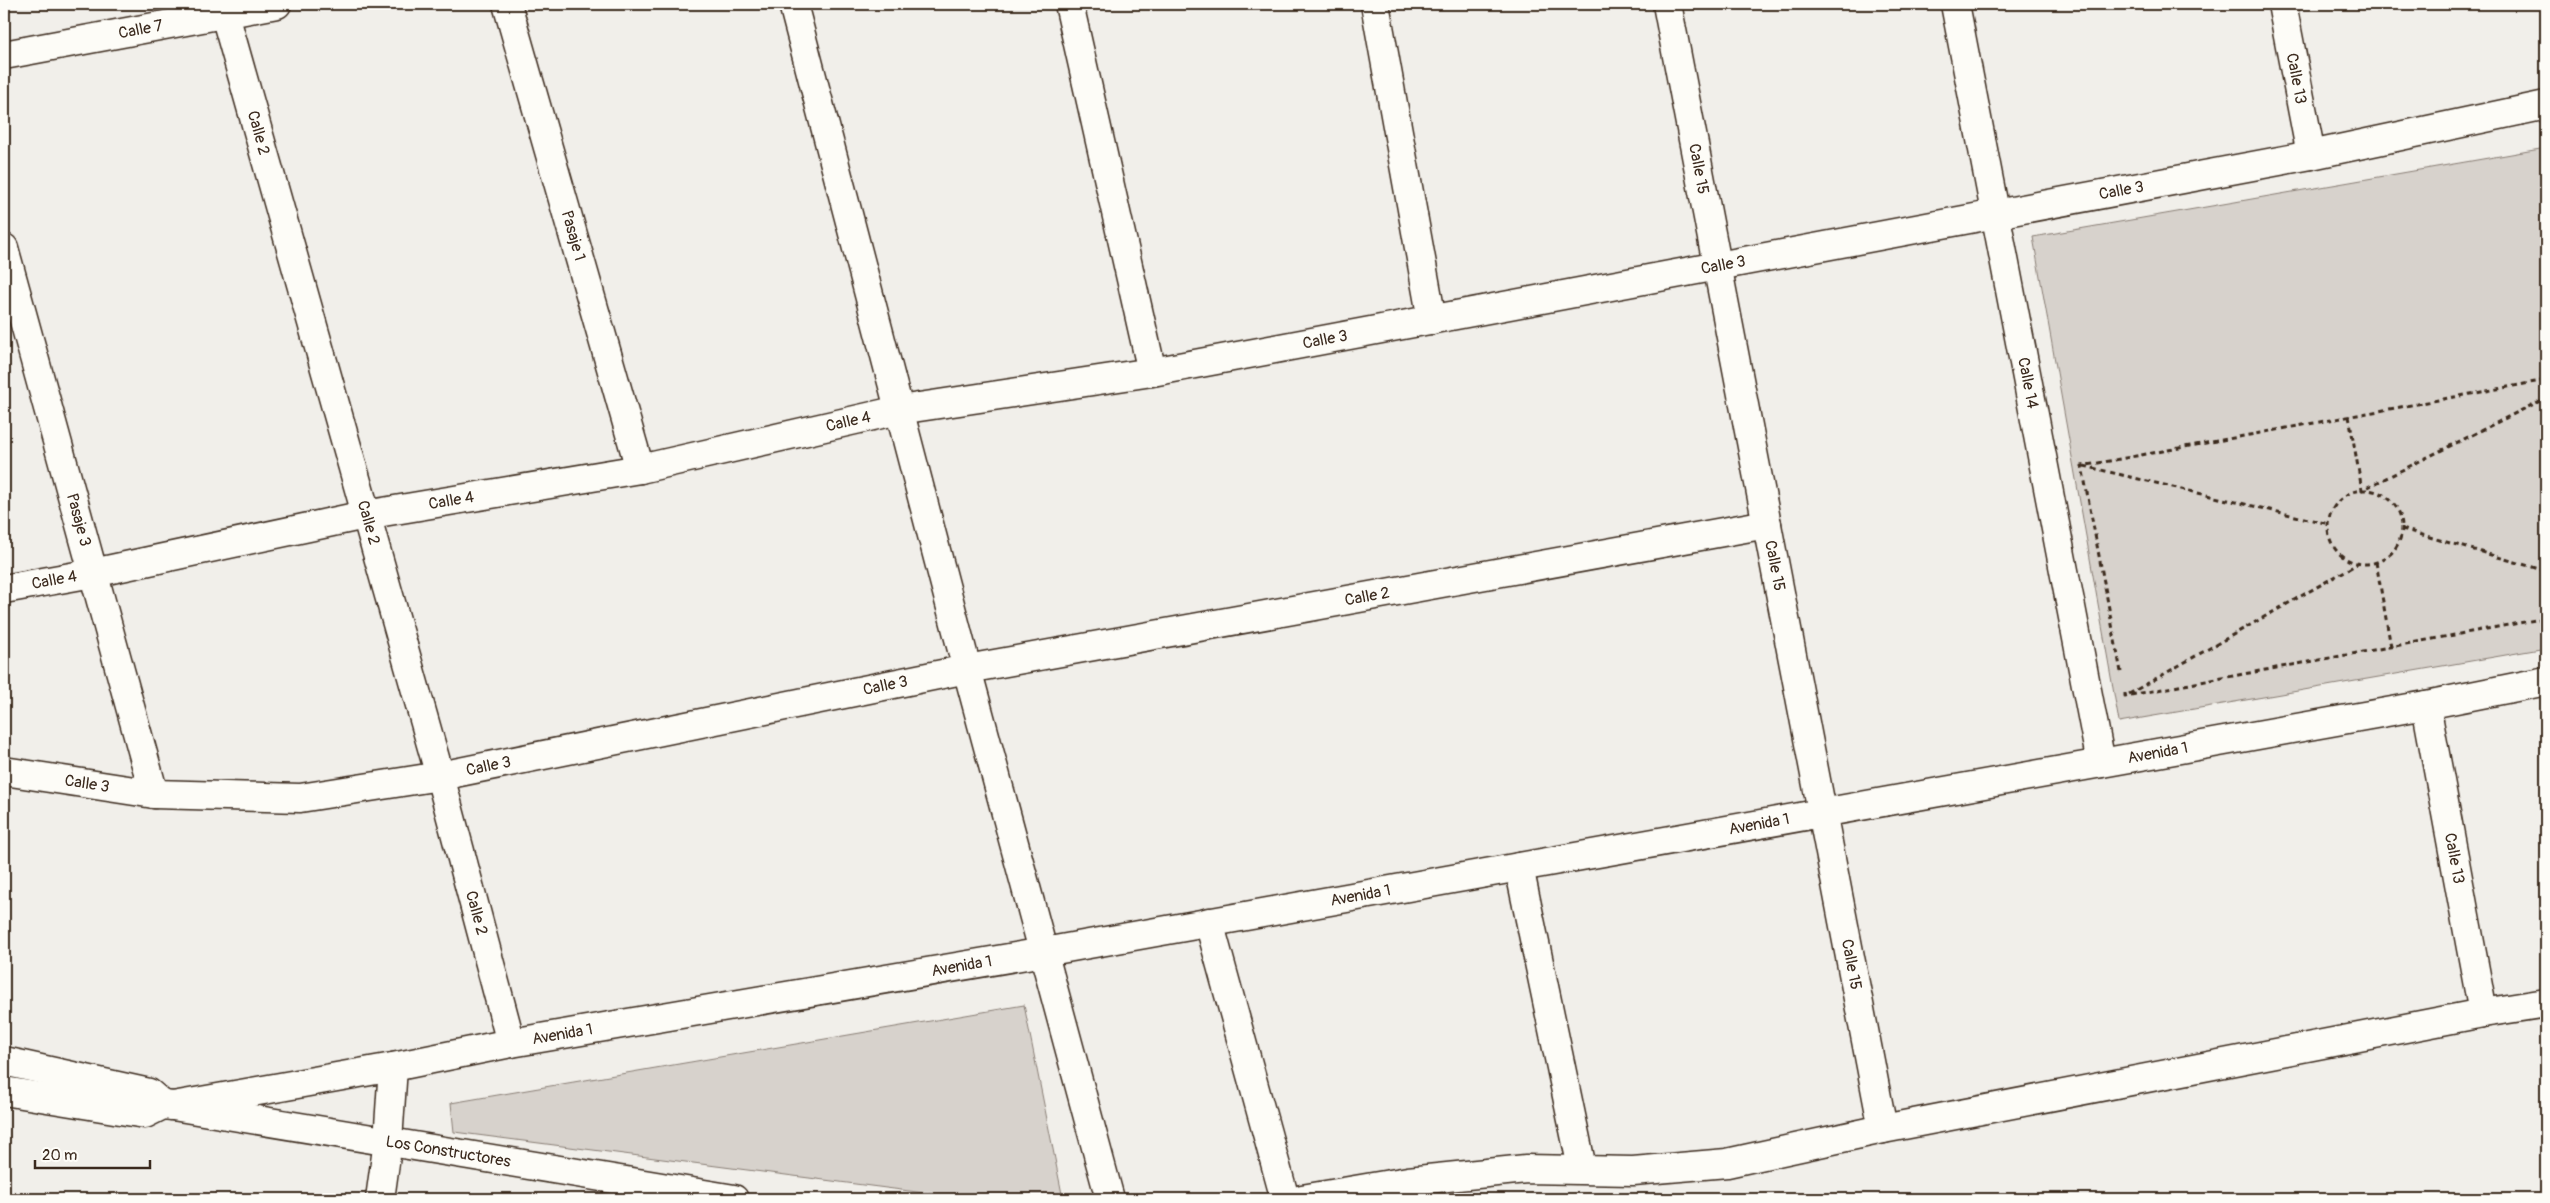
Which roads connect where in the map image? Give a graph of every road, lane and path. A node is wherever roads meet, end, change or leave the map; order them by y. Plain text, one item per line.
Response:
1 (277, 4) edge
2 (507, 4) edge
3 (793, 4) edge
4 (1069, 4) edge
5 (1375, 4) edge
6 (1667, 4) edge
7 (1955, 4) edge
8 (2282, 4) edge
9 (224, 9) edge
10 (4, 55) edge
11 (2546, 105) edge
12 (2311, 155) junction
13 (1996, 214) junction
14 (4, 248) edge
15 (1717, 266) junction
16 (1432, 320) junction
17 (1152, 372) junction
18 (2546, 380) edge
19 (2546, 398) edge
20 (899, 410) junction
21 (2349, 416) junction
22 (2082, 466) junction
23 (640, 469) junction
24 (2044, 471) junction
25 (2362, 490) junction
26 (366, 515) junction
27 (1767, 524) junction
28 (2329, 524) junction
29 (2402, 529) junction
30 (2376, 562) junction
31 (2359, 563) junction
32 (2546, 571) edge
33 (93, 573) junction
34 (4, 589) edge
35 (2546, 618) edge
36 (2392, 647) junction
37 (967, 669) junction
38 (2122, 677) dead end
39 (2546, 681) edge
40 (2124, 686) dead end
41 (2126, 696) junction
42 (2122, 704) dead end
43 (2426, 705) junction
44 (2101, 763) junction
45 (4, 771) edge
46 (440, 776) junction
47 (154, 794) junction
48 (1822, 813) junction
49 (1520, 867) junction
50 (1209, 922) junction
51 (1044, 952) junction
52 (2546, 1003) edge
53 (2483, 1013) junction
54 (511, 1043) junction
55 (4, 1062) edge
56 (393, 1067) junction
57 (4, 1091) edge
58 (168, 1106) junction
59 (1883, 1129) junction
60 (388, 1141) junction
61 (1582, 1168) junction
62 (701, 1197) edge
63 (380, 1199) edge
64 (734, 1199) edge
65 (1110, 1199) edge
66 (1285, 1199) edge
67 (1302, 1199) edge

1 - 9 street, Calle 7
2 - 23 street, Pasaje 1
3 - 20 street
4 - 17 street
5 - 16 street
6 - 15 street, Calle 15
7 - 13 street, Calle 14
8 - 12 street, Calle 13
9 - 10 street, Calle 7
9 - 26 street, Calle 2
11 - 12 street, Calle 3
12 - 13 street, Calle 3
13 - 15 street, Calle 3
13 - 24 street, Calle 14
14 - 33 street, Pasaje 3
15 - 16 street, Calle 3
15 - 27 street, Calle 15
16 - 17 street, Calle 3
17 - 20 street, Calle 3
18 - 21 path
19 - 25 path
20 - 23 street, Calle 4
20 - 37 street
21 - 22 path
21 - 25 path
22 - 24 path
22 - 28 path
22 - 38 path
23 - 26 street, Calle 4
24 - 44 street, Calle 14
25 - 28 path
25 - 29 path
26 - 33 street, Calle 4
26 - 46 street, Calle 2
27 - 37 street, Calle 2
27 - 48 street, Calle 15
28 - 31 path
29 - 30 path
29 - 32 path
30 - 31 path
30 - 36 path
31 - 41 path
33 - 34 street, Calle 4
33 - 47 street, Pasaje 3
35 - 36 path
36 - 41 path
37 - 46 street, Calle 3
37 - 51 street
39 - 43 street, Avenida 1
40 - 41 path
41 - 42 path
43 - 44 street, Avenida 1
43 - 53 street, Calle 13
44 - 48 street, Avenida 1
45 - 47 street, Calle 3
46 - 47 street, Calle 3
46 - 54 street, Calle 2
48 - 49 street, Avenida 1
48 - 59 street, Calle 15
49 - 50 street, Avenida 1
49 - 61 street
50 - 51 street, Avenida 1
50 - 66 street
51 - 54 street, Avenida 1
51 - 65 street
52 - 53 street
53 - 59 street
54 - 56 street, Avenida 1
55 - 58 street, Los Constructores
56 - 58 street, Avenida 1
56 - 60 street
57 - 58 street, Los Constructores
58 - 60 street, Los Constructores
59 - 61 street
60 - 62 street, Los Constructores
60 - 63 street
61 - 67 street
62 - 64 street, Los Constructores

